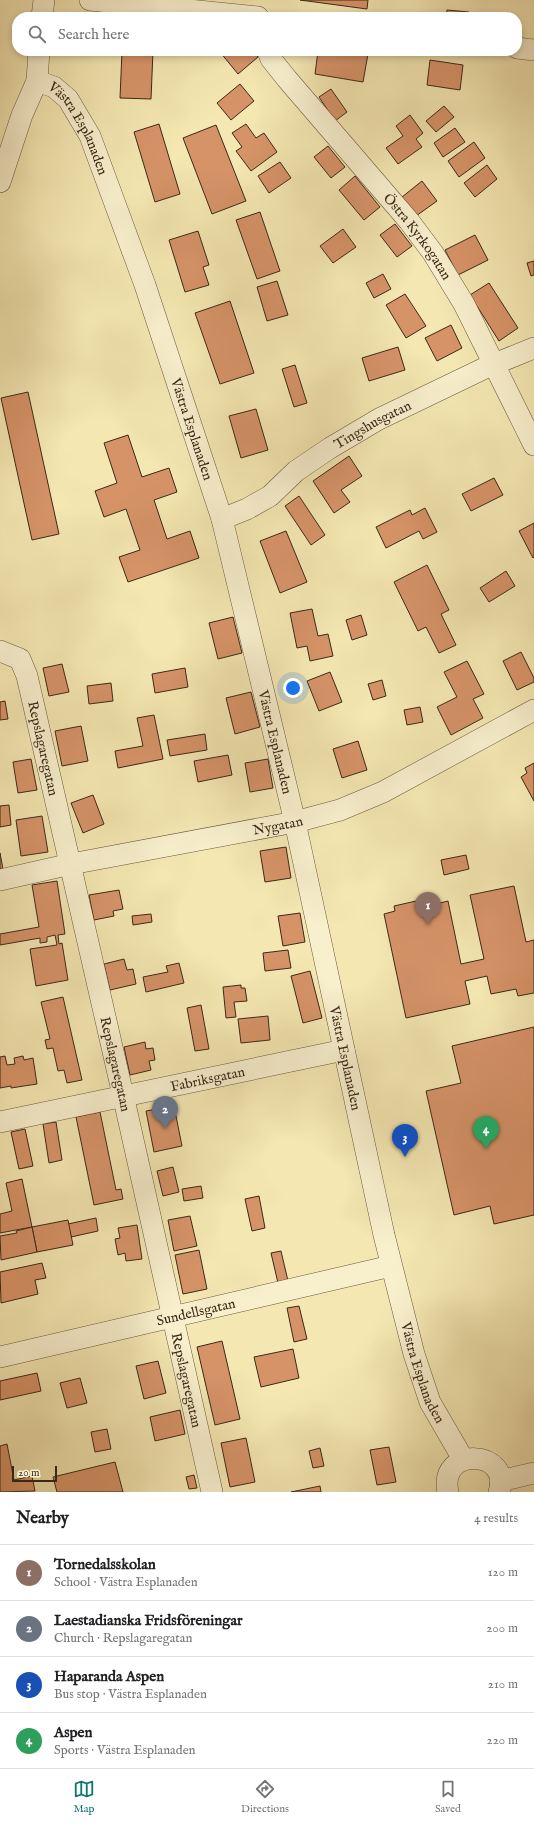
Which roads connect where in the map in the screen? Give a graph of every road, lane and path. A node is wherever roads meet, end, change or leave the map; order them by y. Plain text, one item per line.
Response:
1 (44, 0) edge
2 (90, 0) edge
3 (43, 12) edge
4 (209, 12) edge
5 (522, 49) edge
6 (534, 50) edge
7 (39, 56) edge
8 (270, 56) edge
9 (37, 81) junction
10 (0, 182) edge
11 (534, 348) edge
12 (494, 364) junction
13 (534, 445) edge
14 (222, 519) junction
15 (0, 651) edge
16 (534, 710) edge
17 (295, 822) junction
18 (71, 864) junction
19 (0, 880) edge
20 (344, 1050) junction
21 (123, 1095) junction
22 (0, 1122) edge
23 (391, 1266) junction
24 (174, 1317) junction
25 (0, 1357) edge
26 (463, 1459) junction
27 (534, 1473) edge
28 (500, 1486) edge
29 (212, 1492) edge
30 (448, 1492) edge

1 - 3 street
2 - 4 street
5 - 6 street
7 - 9 street, Västra Esplanaden
8 - 12 street, Östra Kyrkogatan
9 - 10 street
9 - 14 street, Västra Esplanaden
11 - 12 street, Tingshusgatan
12 - 13 street, Östra Kyrkogatan
12 - 14 street, Tingshusgatan
14 - 17 street, Västra Esplanaden
15 - 18 street, Repslagaregatan
16 - 17 street, Nygatan
17 - 18 street, Nygatan
17 - 20 street, Västra Esplanaden
18 - 19 street, Nygatan
18 - 21 street, Repslagaregatan
20 - 21 street, Fabriksgatan
20 - 23 street, Västra Esplanaden
21 - 22 street, Fabriksgatan
21 - 24 street, Repslagaregatan
23 - 24 street, Sundellsgatan
23 - 26 street, Västra Esplanaden
24 - 25 street, Sundellsgatan
24 - 29 street, Repslagaregatan
26 - 28 street
26 - 30 street
27 - 28 street

